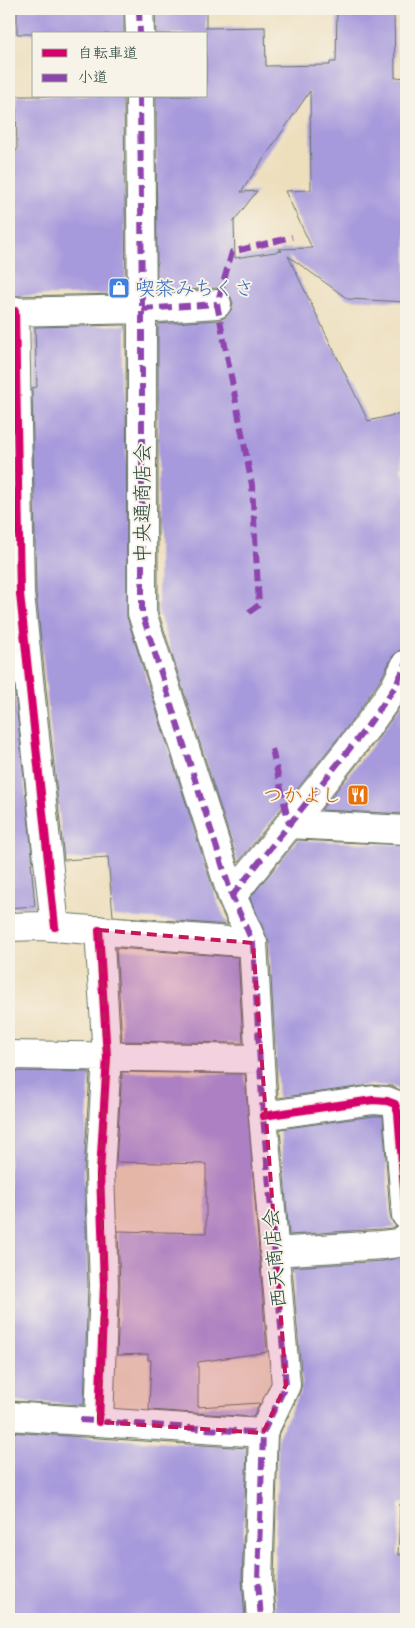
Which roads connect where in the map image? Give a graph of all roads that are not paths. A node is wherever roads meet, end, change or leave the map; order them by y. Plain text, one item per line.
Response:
1 (139, 9) edge
2 (140, 32) edge
3 (140, 98) edge
4 (217, 304) dead end
5 (142, 309) junction
6 (12, 312) edge
7 (406, 664) edge
8 (289, 824) junction
9 (406, 830) edge
10 (232, 896) junction
11 (9, 927) edge
12 (55, 927) junction
13 (99, 930) junction
14 (253, 943) junction
15 (9, 1055) edge
16 (108, 1057) junction
17 (259, 1059) junction
18 (263, 1116) junction
19 (406, 1215) edge
20 (406, 1238) edge
21 (274, 1252) junction
22 (9, 1416) edge
23 (90, 1421) junction
24 (263, 1433) junction
25 (261, 1619) edge

1 - 2 street
3 - 5 street, 中央通商店会
4 - 5 street
5 - 6 street
5 - 10 street, 中央通商店会
6 - 12 street
7 - 8 street
8 - 9 street
8 - 10 street
10 - 14 street, 西天商店会
11 - 12 street
12 - 13 street
13 - 14 street
13 - 16 street
14 - 17 street, 西天商店会
15 - 16 street
16 - 17 street
16 - 23 street
17 - 18 street, 西天商店会
18 - 19 street
18 - 21 street, 西天商店会
20 - 21 street
21 - 24 street, 西天商店会
22 - 23 street
23 - 24 street
24 - 25 street, 西天商店会

